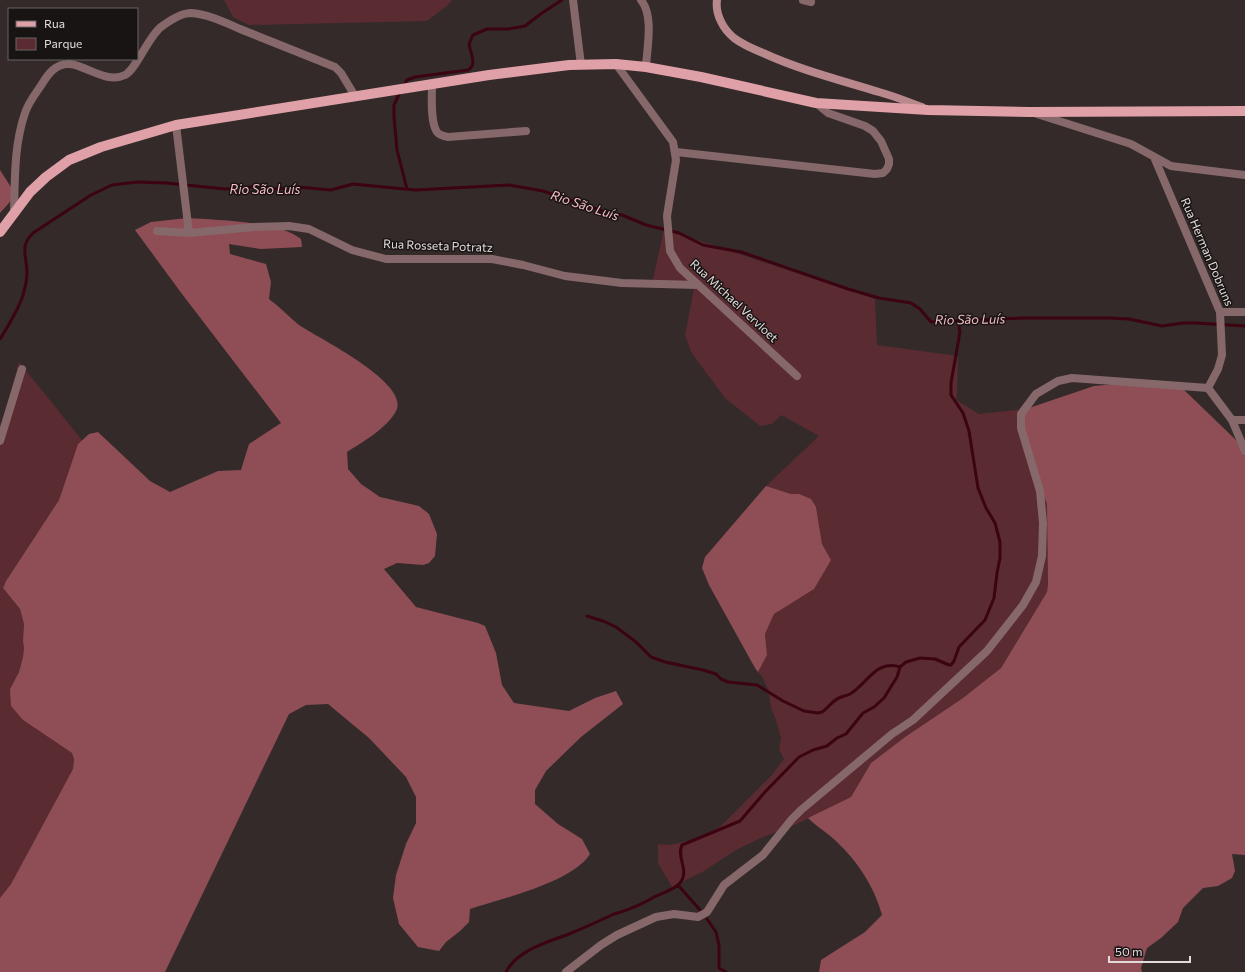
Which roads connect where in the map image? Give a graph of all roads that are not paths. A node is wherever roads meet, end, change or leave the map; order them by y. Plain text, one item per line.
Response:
1 (573, 0) edge
2 (641, 0) edge
3 (717, 0) edge
4 (138, 58) edge
5 (137, 60) edge
6 (616, 64) junction
7 (582, 65) junction
8 (646, 67) junction
9 (432, 84) junction
10 (355, 96) junction
11 (816, 103) junction
12 (928, 110) junction
13 (1245, 111) edge
14 (1029, 112) junction
15 (176, 125) junction
16 (526, 131) dead end
17 (676, 152) junction
18 (1154, 157) junction
19 (1245, 175) edge
20 (14, 212) junction
21 (157, 231) dead end
22 (0, 232) edge
23 (189, 233) junction
24 (698, 285) junction
25 (1245, 312) edge
26 (1220, 314) junction
27 (22, 368) dead end
28 (797, 376) dead end
29 (1208, 388) junction
30 (1232, 420) junction
31 (1245, 420) edge
32 (0, 441) edge
33 (1245, 451) edge
34 (566, 972) edge

1 - 7 street
2 - 8 street
3 - 12 street
4 - 10 street
5 - 20 street
6 - 7 main road
6 - 8 main road
6 - 17 street, Rua Michael Vervloet
7 - 9 main road
8 - 11 main road
9 - 10 main road
9 - 16 street
10 - 15 main road
11 - 12 main road
11 - 17 street
12 - 14 main road
13 - 14 main road
14 - 18 street
15 - 20 main road
15 - 23 street
17 - 24 street, Rua Michael Vervloet
18 - 19 street
18 - 26 street, Rua Herman Dobruns
20 - 22 main road
21 - 23 street, Rua Rosseta Potratz
23 - 24 street, Rua Rosseta Potratz
24 - 28 street, Rua Michael Vervloet
25 - 26 street
26 - 29 street, Rua Herman Dobruns
27 - 32 street
29 - 30 street
29 - 34 street
30 - 31 street
30 - 33 street

